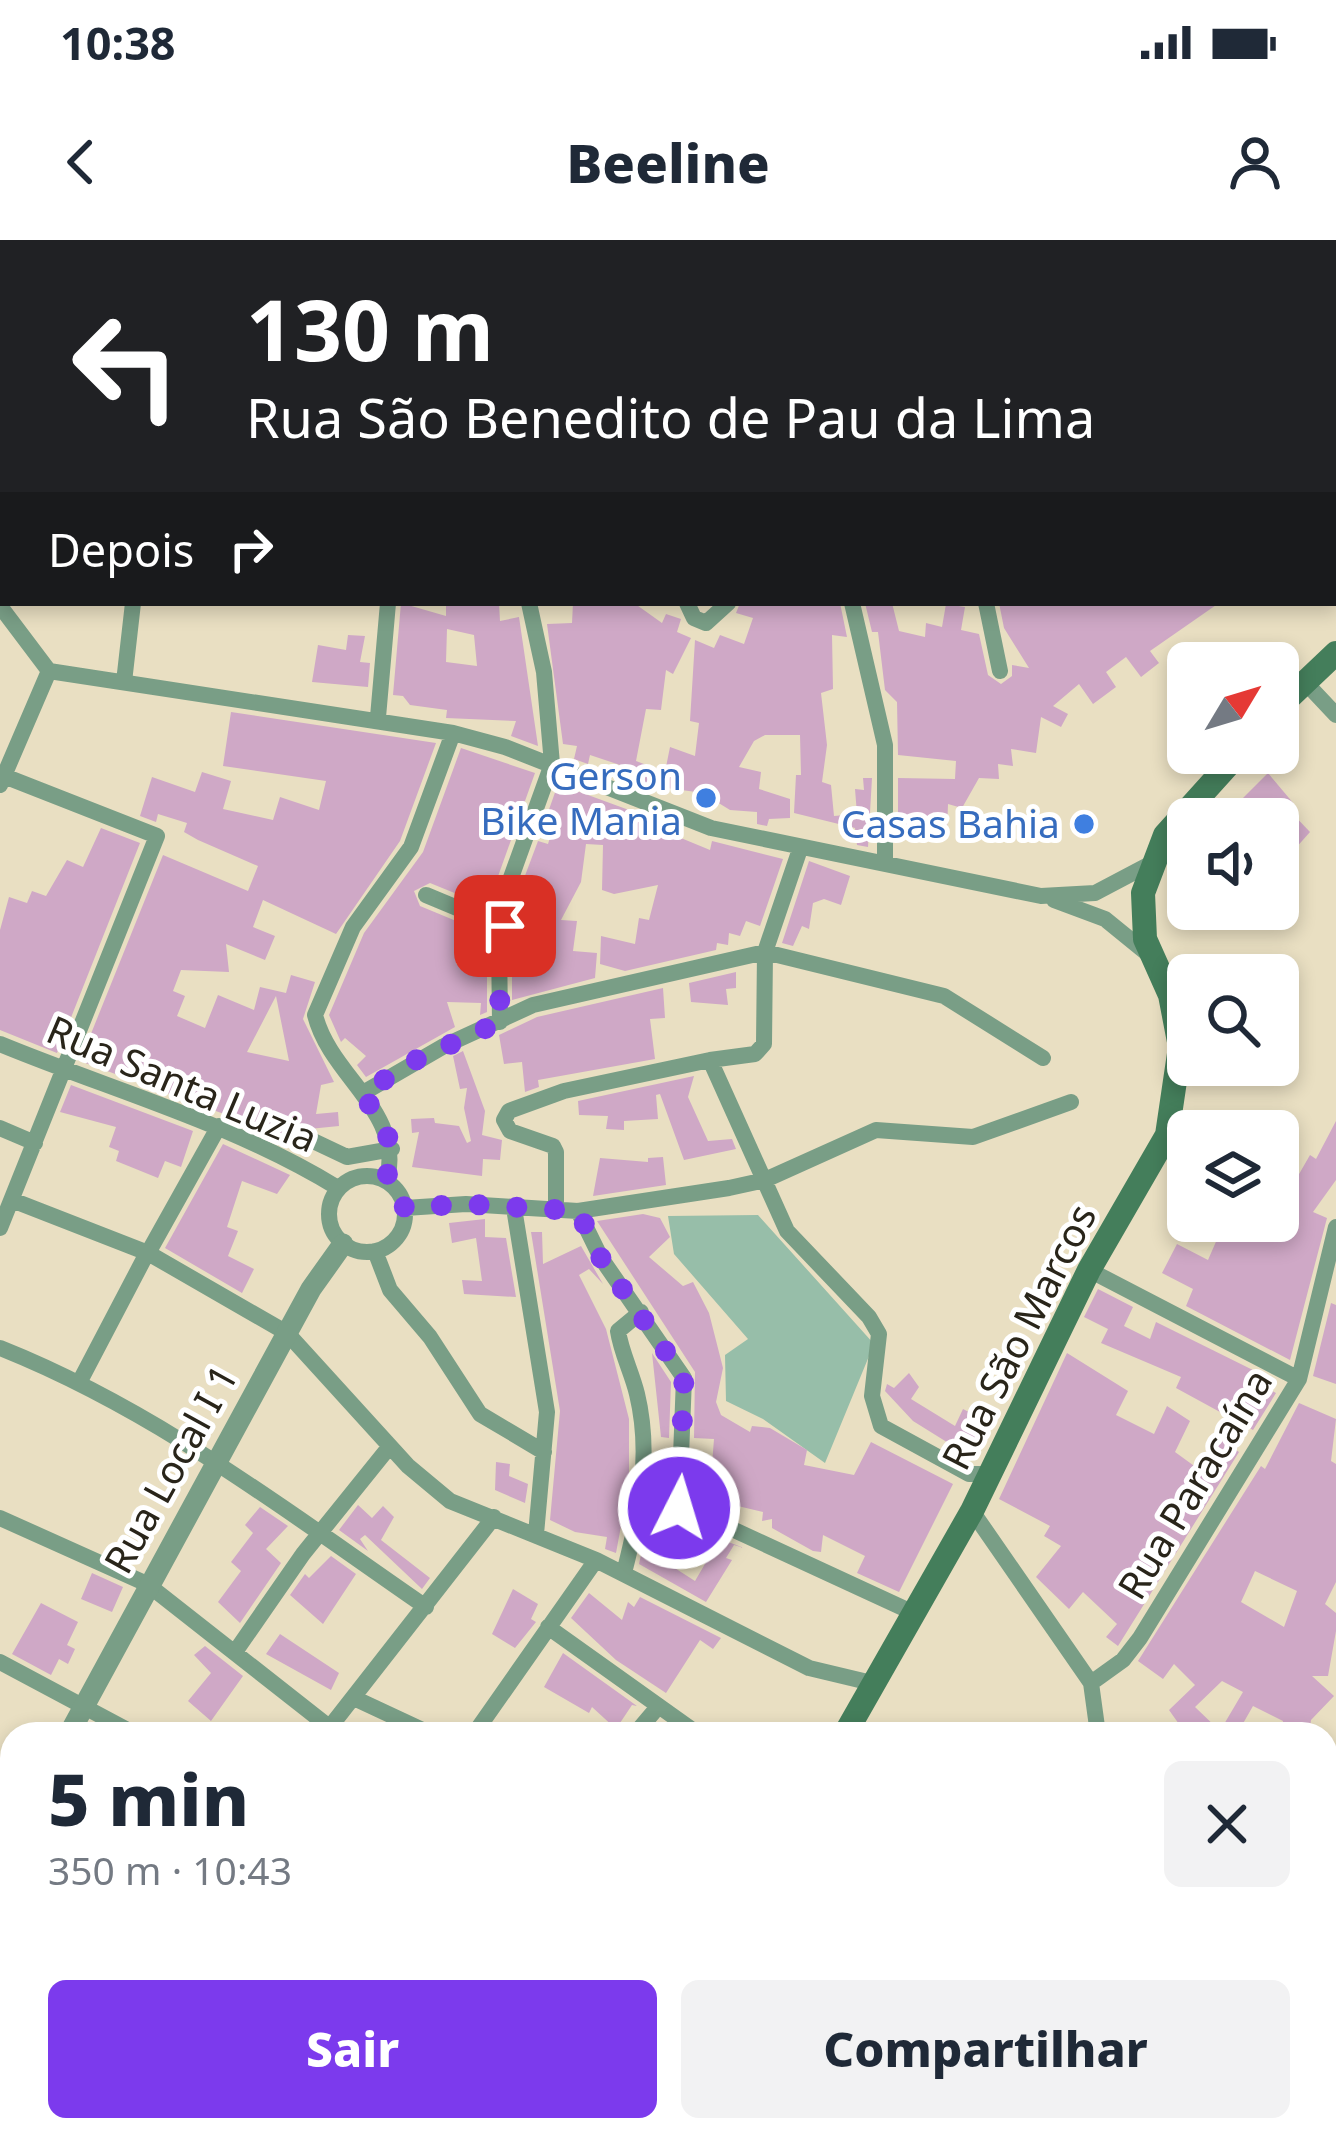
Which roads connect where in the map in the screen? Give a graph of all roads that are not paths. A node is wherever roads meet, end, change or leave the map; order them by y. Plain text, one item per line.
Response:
1 (797, 240) edge
2 (812, 240) edge
3 (0, 606) edge
4 (133, 606) edge
5 (388, 606) edge
6 (530, 606) edge
7 (688, 606) edge
8 (725, 606) edge
9 (853, 606) edge
10 (987, 606) edge
11 (1336, 653) edge
12 (49, 671) junction
13 (1000, 671) dead end
14 (1304, 681) junction
15 (124, 682) junction
16 (1299, 686) edge
17 (1336, 715) edge
18 (378, 717) junction
19 (453, 733) junction
20 (0, 736) edge
21 (19, 742) junction
22 (552, 764) junction
23 (1220, 774) edge
24 (2, 781) edge
25 (800, 849) junction
26 (885, 863) junction
27 (1150, 864) junction
28 (426, 895) dead end
29 (1041, 896) junction
30 (499, 940) junction
31 (765, 952) junction
32 (1154, 955) junction
33 (500, 1022) junction
34 (0, 1044) edge
35 (1043, 1058) dead end
36 (710, 1060) junction
37 (61, 1069) junction
38 (363, 1093) junction
39 (1071, 1102) dead end
40 (219, 1126) junction
41 (0, 1129) edge
42 (309, 1138) dead end
43 (35, 1143) junction
44 (392, 1149) junction
45 (387, 1180) junction
46 (765, 1180) junction
47 (338, 1188) junction
48 (12, 1200) junction
49 (405, 1208) junction
50 (514, 1208) junction
51 (556, 1211) junction
52 (578, 1211) junction
53 (1336, 1227) edge
54 (0, 1228) edge
55 (343, 1244) junction
56 (375, 1251) junction
57 (147, 1254) junction
58 (1089, 1270) junction
59 (641, 1312) junction
60 (287, 1333) junction
61 (0, 1348) edge
62 (1299, 1379) junction
63 (80, 1381) junction
64 (389, 1446) junction
65 (544, 1452) junction
66 (219, 1462) junction
67 (991, 1474) junction
68 (644, 1497) junction
69 (679, 1508) junction
70 (972, 1511) junction
71 (494, 1517) junction
72 (0, 1518) edge
73 (318, 1533) junction
74 (536, 1534) junction
75 (596, 1560) junction
76 (624, 1573) junction
77 (147, 1584) junction
78 (426, 1607) junction
79 (916, 1614) junction
80 (548, 1627) junction
81 (235, 1652) junction
82 (0, 1662) edge
83 (1090, 1683) junction
84 (876, 1684) junction
85 (356, 1699) junction
86 (83, 1707) junction
87 (657, 1708) junction
88 (75, 1722) edge
89 (112, 1722) edge
90 (323, 1722) edge
91 (340, 1722) edge
92 (405, 1722) edge
93 (482, 1722) edge
94 (645, 1722) edge
95 (679, 1722) edge
96 (852, 1722) edge
97 (1095, 1722) edge

1 - 2 street
3 - 12 street
4 - 15 street
5 - 18 street
6 - 22 street
7 - 8 street
9 - 26 street
10 - 13 street
11 - 14 main road
12 - 15 street
12 - 21 street
14 - 16 main road
14 - 17 street
15 - 18 street
18 - 19 street
19 - 22 street
19 - 38 street
20 - 21 street
21 - 24 street
22 - 25 street
22 - 30 street
23 - 27 main road
24 - 37 street
25 - 26 street
25 - 31 street
26 - 29 street
27 - 29 street
27 - 32 main road, Rua São Marcos
28 - 30 street
29 - 32 street
30 - 33 street
31 - 33 street
31 - 35 street
31 - 36 street
32 - 58 main road, Rua São Marcos
33 - 38 street
34 - 37 street, Rua Santa Luzia
36 - 46 street
36 - 51 street
37 - 40 street, Rua Santa Luzia
37 - 43 street
38 - 44 street
39 - 46 street
40 - 47 street, Rua Santa Luzia
40 - 57 street
41 - 43 street
42 - 44 street
43 - 48 street
44 - 45 street
45 - 47 street
45 - 49 street
46 - 52 street
46 - 67 street
47 - 55 street
48 - 54 street
48 - 57 street
49 - 50 street
49 - 56 street
50 - 51 street
50 - 65 street
51 - 52 street
52 - 59 street
53 - 62 street, Rua Paracaína
55 - 56 street
55 - 60 street, Rua Local I 1
56 - 65 street
57 - 60 street
57 - 63 street
58 - 62 street
58 - 67 main road, Rua São Marcos
59 - 68 street
59 - 69 street
60 - 64 street
60 - 66 street, Rua Local I 1
61 - 63 street
62 - 83 street, Rua Paracaína
63 - 66 street
64 - 71 street
64 - 73 street
65 - 74 street
66 - 73 street
66 - 77 street, Rua Local I 1
67 - 70 main road, Rua São Marcos
68 - 69 street
68 - 76 street
69 - 79 street
70 - 79 main road, Rua São Marcos
70 - 83 street
71 - 74 street
71 - 78 street
72 - 77 street
73 - 78 street
73 - 81 street
74 - 75 street
75 - 76 street
75 - 80 street
76 - 84 street
77 - 81 street
77 - 86 street, Rua Local I 1
78 - 85 street
79 - 84 main road, Rua São Marcos
80 - 87 street
80 - 93 street
81 - 90 street
82 - 86 street
83 - 97 street
84 - 96 main road, Rua São Marcos
85 - 91 street
85 - 92 street
86 - 88 street, Rua Local I 1
86 - 89 street
87 - 94 street
87 - 95 street

